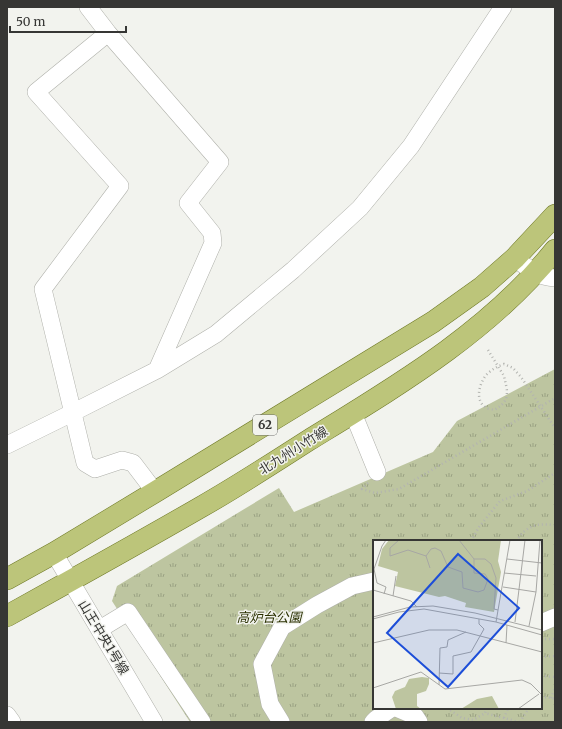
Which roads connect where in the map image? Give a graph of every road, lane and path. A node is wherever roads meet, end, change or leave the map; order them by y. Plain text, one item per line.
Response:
1 (88, 7) edge
2 (503, 7) edge
3 (108, 33) junction
4 (555, 215) edge
5 (555, 250) edge
6 (515, 258) junction
7 (545, 276) edge
8 (488, 350) dead end
9 (157, 370) junction
10 (555, 398) edge
11 (72, 413) junction
12 (353, 413) junction
13 (555, 428) edge
14 (7, 445) edge
15 (377, 472) joint
16 (555, 473) edge
17 (156, 492) junction
18 (555, 526) edge
19 (472, 540) edge
20 (517, 540) edge
21 (54, 553) junction
22 (7, 579) edge
23 (71, 581) junction
24 (373, 581) edge
25 (7, 616) edge
26 (555, 617) edge
27 (542, 624) edge
28 (100, 629) junction
29 (555, 656) edge
30 (542, 657) edge
31 (542, 676) edge
32 (555, 677) edge
33 (555, 688) edge
34 (542, 698) edge
35 (551, 698) junction
36 (555, 699) edge
37 (391, 709) edge
38 (398, 709) edge
39 (448, 709) edge
40 (486, 709) edge
41 (508, 709) edge
42 (528, 709) edge
43 (485, 712) junction
44 (7, 715) edge
45 (504, 718) junction
46 (12, 722) edge
47 (154, 722) edge
48 (202, 722) edge
49 (281, 722) edge
50 (373, 722) edge
51 (419, 722) edge
52 (520, 722) edge

1 - 3 street
2 - 9 street
3 - 9 street
3 - 11 street
4 - 6 main road, 62
5 - 7 main road, 北九州小竹線
6 - 7 street
6 - 17 main road, 62
7 - 12 main road, 北九州小竹線
8 - 13 path, bridge
9 - 11 street
10 - 15 path
11 - 14 street
11 - 17 street
12 - 15 street
12 - 23 main road, 北九州小竹線
16 - 19 path
17 - 21 main road, 62
18 - 20 path
21 - 22 main road, 62
21 - 23 street, 山王中央1号線
23 - 25 main road, 北九州小竹線
23 - 28 street, 山王中央1号線
24 - 49 street
26 - 27 street
28 - 47 street, 山王中央1号線
28 - 48 street
29 - 30 path
31 - 32 path
33 - 35 path
34 - 35 path
35 - 36 path
37 - 50 street
38 - 51 street
39 - 43 path
40 - 43 path
41 - 45 path
42 - 52 path
43 - 45 path
44 - 46 street
45 - 52 path

